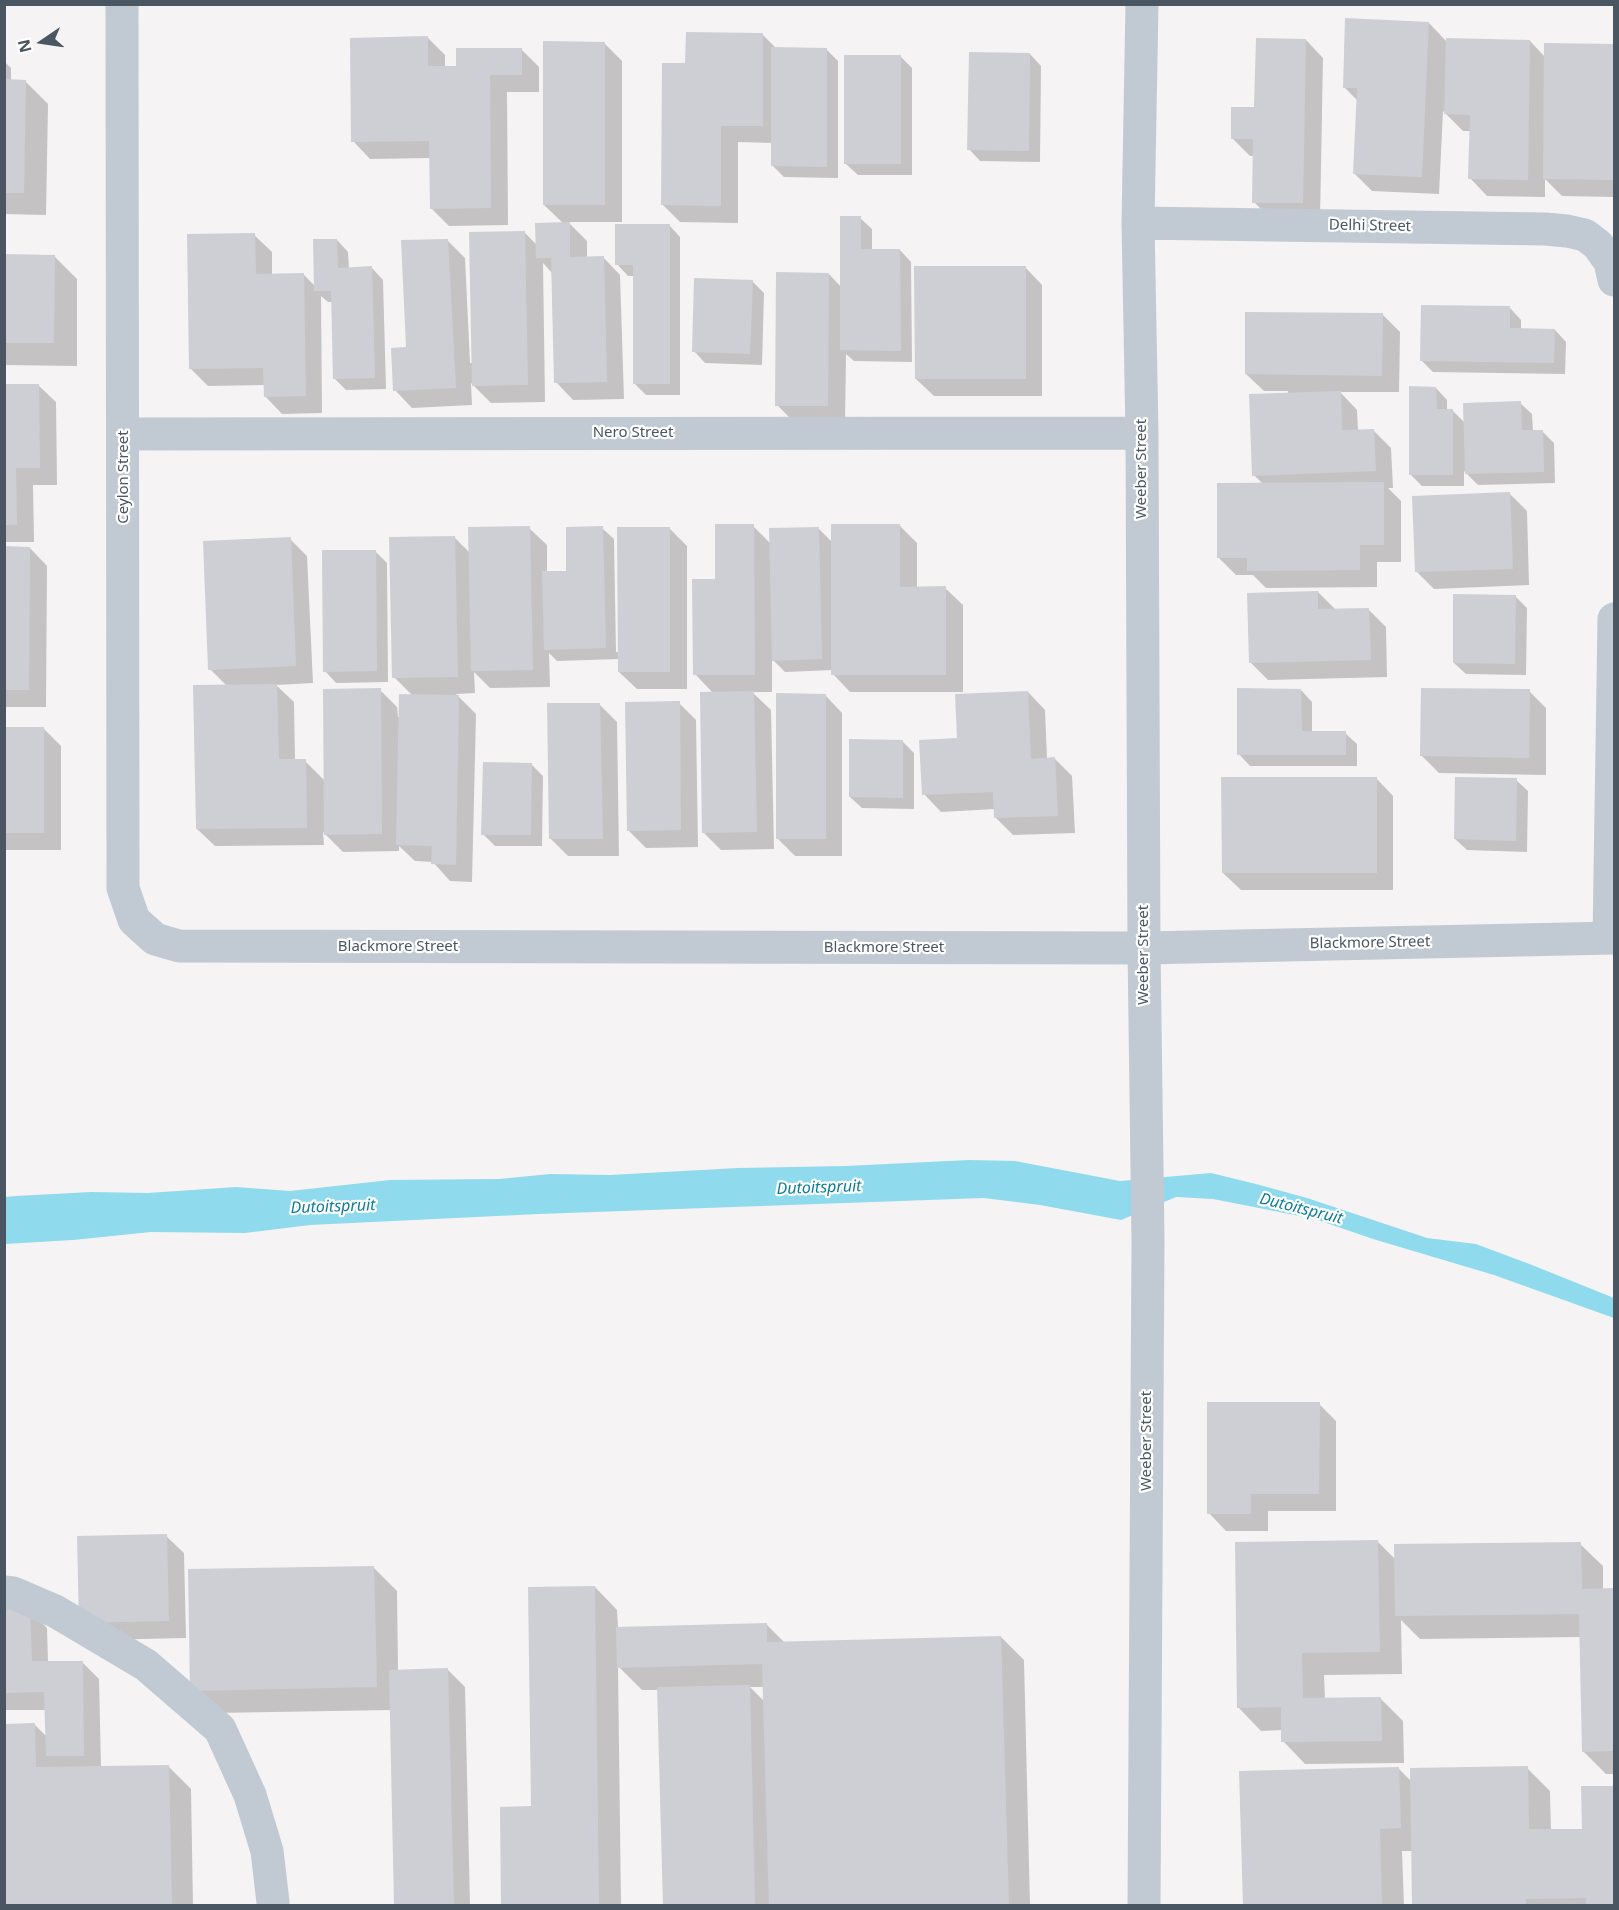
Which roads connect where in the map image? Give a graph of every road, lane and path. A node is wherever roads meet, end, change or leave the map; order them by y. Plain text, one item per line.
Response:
1 (122, 4) edge
2 (1142, 4) edge
3 (1138, 223) junction
4 (1614, 280) edge
5 (1142, 433) junction
6 (124, 434) junction
7 (1614, 620) edge
8 (1612, 938) edge
9 (155, 939) joint
10 (1144, 948) junction
11 (4, 1592) edge
12 (273, 1902) dead end
13 (1144, 1905) edge

1 - 6 street, Ceylon Street
2 - 3 street, Weeber Street
3 - 4 street, Delhi Street
3 - 5 street, Weeber Street
5 - 6 street, Nero Street
5 - 10 street, Weeber Street
6 - 9 street, Ceylon Street
7 - 8 street
8 - 10 street, Blackmore Street
9 - 10 street, Blackmore Street
10 - 13 street, Weeber Street
11 - 12 street

